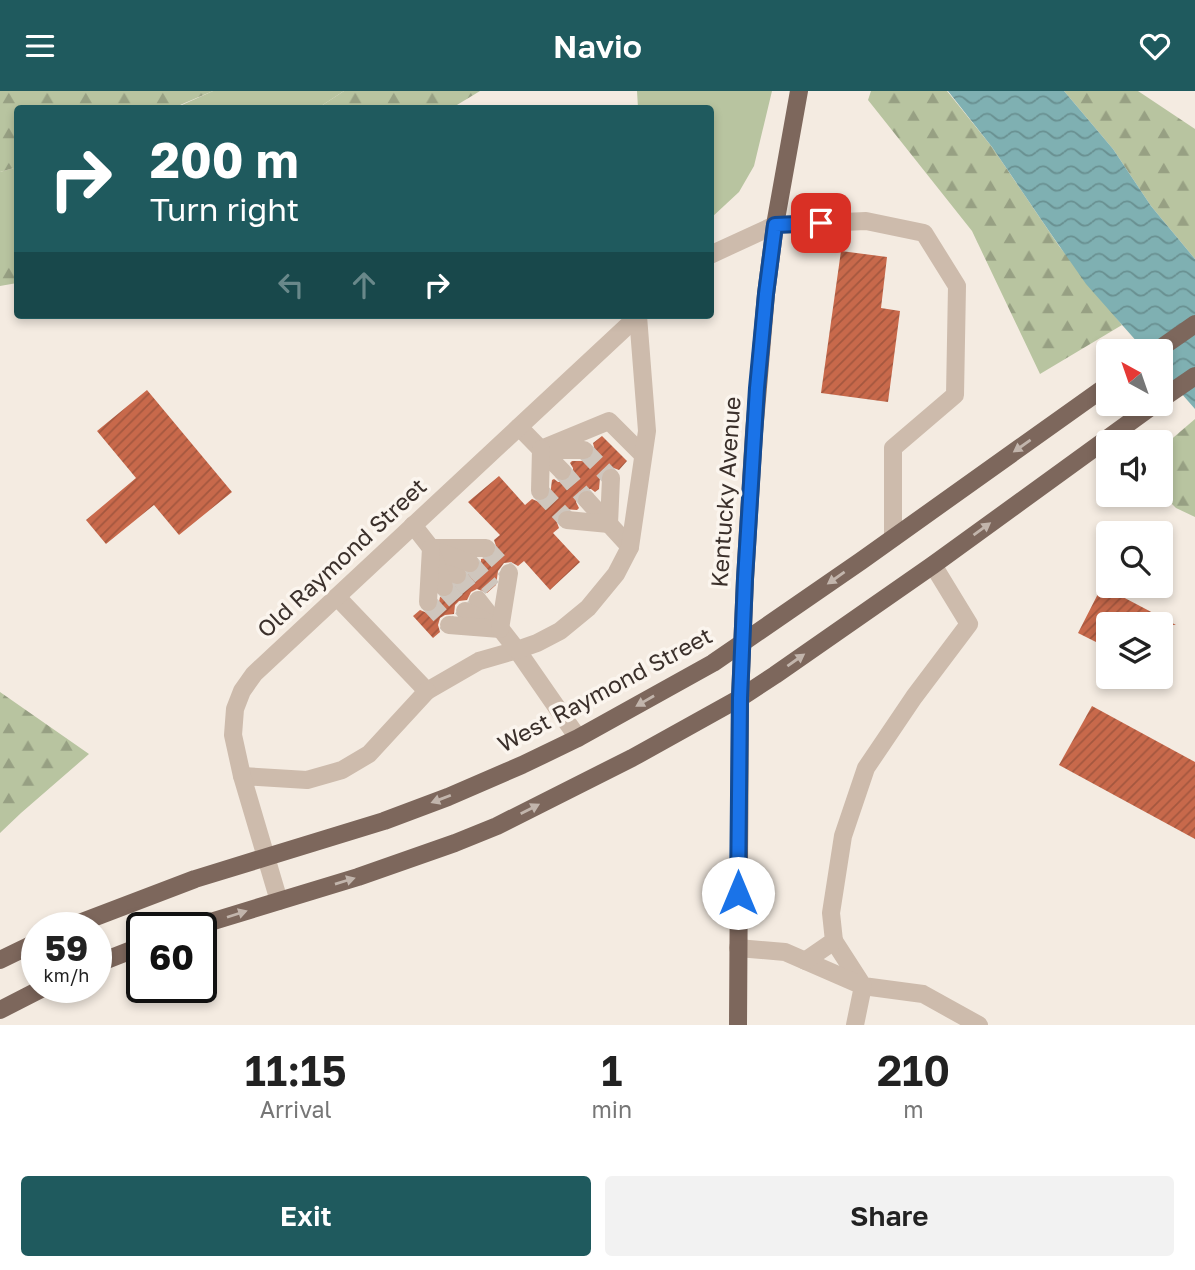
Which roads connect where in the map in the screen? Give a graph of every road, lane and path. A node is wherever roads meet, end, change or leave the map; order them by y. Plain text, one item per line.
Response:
1 (799, 91) edge
2 (775, 225) junction
3 (714, 253) edge
4 (636, 319) edge
5 (639, 319) edge
6 (1195, 324) edge
7 (1173, 339) edge
8 (1195, 376) edge
9 (1173, 391) edge
10 (1096, 393) edge
11 (1137, 417) edge
12 (519, 427) junction
13 (541, 449) junction
14 (584, 450) tunnel mouth
15 (643, 455) junction
16 (562, 471) tunnel mouth
17 (611, 478) dead end
18 (540, 491) tunnel mouth
19 (587, 500) tunnel mouth
20 (567, 520) tunnel mouth
21 (609, 524) junction
22 (413, 525) junction
23 (892, 538) junction
24 (630, 547) junction
25 (430, 548) junction
26 (486, 548) dead end
27 (933, 565) junction
28 (509, 573) dead end
29 (337, 597) junction
30 (428, 602) tunnel mouth
31 (449, 625) tunnel mouth
32 (500, 629) junction
33 (743, 642) junction
34 (517, 650) junction
35 (426, 691) junction
36 (740, 698) junction
37 (578, 738) junction
38 (242, 776) junction
39 (267, 857) junction
40 (279, 901) junction
41 (108, 912) edge
42 (217, 920) edge
43 (834, 941) junction
44 (738, 948) junction
45 (21, 950) edge
46 (0, 960) edge
47 (805, 961) junction
48 (863, 986) junction
49 (21, 1000) edge
50 (0, 1010) edge
51 (738, 1025) edge
52 (855, 1025) edge
53 (979, 1025) edge

1 - 2 main road, Kentucky Avenue
2 - 3 lane
2 - 23 lane
2 - 33 main road, Kentucky Avenue
4 - 12 lane, Old Raymond Street
5 - 15 lane
6 - 7 main road
8 - 9 main road
10 -> 23 main road, West Raymond Street
27 -> 11 main road
12 - 13 lane
12 - 22 lane, Old Raymond Street
13 - 14 lane
13 - 15 lane
13 - 16 lane
13 - 18 lane
15 - 24 lane
17 - 21 lane
19 - 21 lane
20 - 21 lane
21 - 24 lane
22 - 25 lane
22 - 29 lane, Old Raymond Street
23 -> 33 main road, West Raymond Street
24 - 34 lane
25 - 25 lane
25 - 26 lane
25 - 30 lane
36 -> 27 main road
27 - 43 lane
28 - 32 lane
29 - 35 lane
29 - 38 lane, Old Raymond Street
31 - 32 lane
32 - 32 lane
32 - 34 lane
33 - 36 main road, Kentucky Avenue
33 -> 37 main road, West Raymond Street
34 - 35 lane
34 - 37 lane
35 - 38 lane
40 -> 36 main road
36 - 44 main road, Kentucky Avenue
37 -> 39 main road, West Raymond Street
38 - 39 lane, Old Raymond Street
39 - 40 lane, Old Raymond Street
39 - 41 main road, West Raymond Street
42 -> 40 main road
43 - 47 lane
43 - 48 lane
44 - 47 lane
44 - 51 main road, Kentucky Avenue
45 - 46 main road
47 - 48 lane
48 - 52 lane
48 - 53 lane
49 - 50 main road

